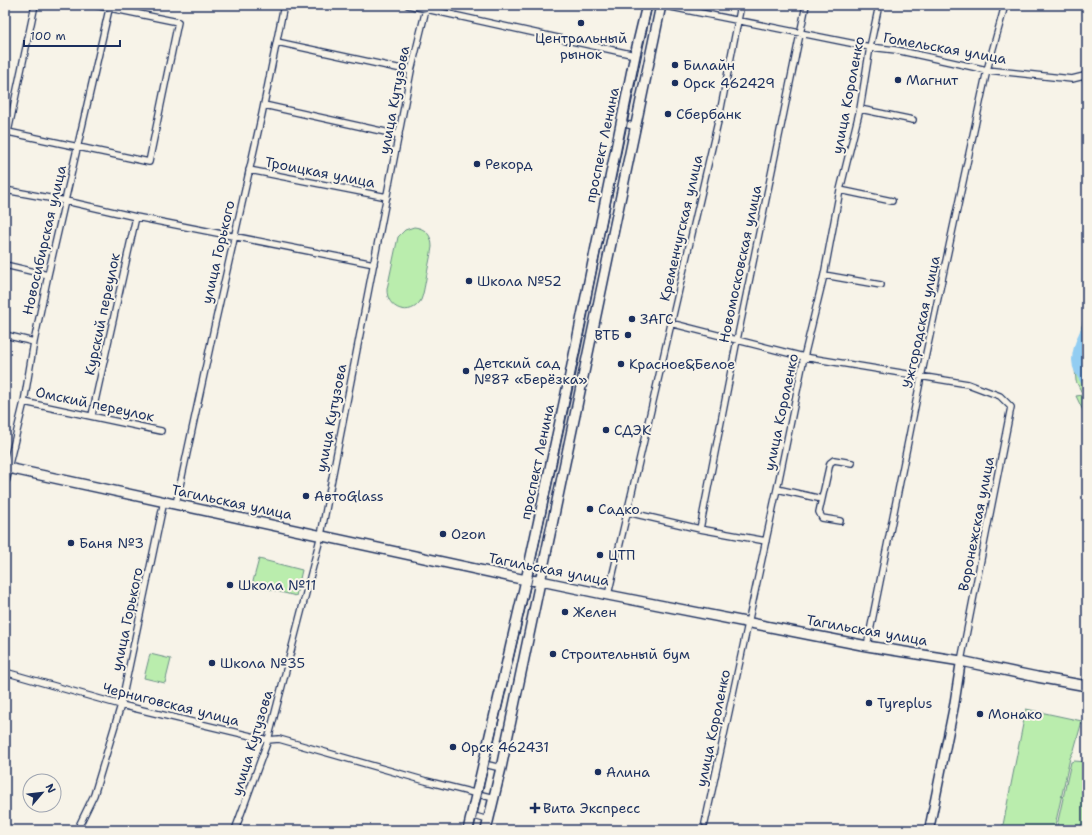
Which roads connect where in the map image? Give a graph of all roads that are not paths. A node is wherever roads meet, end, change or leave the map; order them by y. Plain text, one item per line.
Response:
1 (35, 5) edge
2 (95, 5) edge
3 (284, 5) edge
4 (408, 5) edge
5 (647, 5) edge
6 (661, 5) edge
7 (742, 5) edge
8 (806, 5) edge
9 (879, 5) edge
10 (1005, 5) edge
11 (110, 6) edge
12 (426, 7) edge
13 (738, 21) junction
14 (800, 33) junction
15 (276, 42) junction
16 (870, 47) junction
17 (635, 56) junction
18 (987, 70) junction
19 (411, 71) junction
20 (1084, 76) dead end
21 (264, 105) junction
22 (860, 109) junction
23 (913, 120) dead end
24 (621, 123) junction
25 (636, 126) junction
26 (399, 135) junction
27 (78, 147) junction
28 (249, 170) junction
29 (5, 190) edge
30 (840, 190) junction
31 (387, 197) junction
32 (892, 200) dead end
33 (66, 201) junction
34 (136, 217) junction
35 (234, 236) junction
36 (594, 253) junction
37 (609, 257) junction
38 (374, 264) junction
39 (5, 265) edge
40 (48, 275) junction
41 (824, 275) junction
42 (881, 285) dead end
43 (670, 323) junction
44 (5, 334) edge
45 (577, 340) junction
46 (737, 340) junction
47 (34, 342) junction
48 (591, 343) junction
49 (804, 357) junction
50 (570, 375) junction
51 (921, 377) junction
52 (584, 378) junction
53 (24, 402) junction
54 (92, 416) junction
55 (161, 431) dead end
56 (852, 463) dead end
57 (6, 467) edge
58 (548, 477) junction
59 (5, 480) edge
60 (562, 480) junction
61 (777, 489) junction
62 (822, 498) junction
63 (164, 501) junction
64 (176, 504) junction
65 (627, 512) junction
66 (840, 521) dead end
67 (700, 529) junction
68 (321, 535) junction
69 (766, 541) junction
70 (526, 580) junction
71 (541, 581) junction
72 (608, 596) junction
73 (748, 622) junction
74 (867, 646) junction
75 (961, 661) junction
76 (5, 672) edge
77 (1087, 686) edge
78 (120, 705) junction
79 (268, 740) junction
80 (484, 764) junction
81 (501, 768) junction
82 (477, 794) junction
83 (494, 798) junction
84 (471, 815) junction
85 (488, 820) junction
86 (705, 823) dead end
87 (77, 830) edge
88 (235, 830) edge
89 (468, 830) edge
90 (486, 830) edge
91 (929, 830) edge

1 - 27 street
2 - 11 street
3 - 15 street, улица Горького
4 - 12 street
5 - 17 main road, проспект Ленина
6 - 13 street, Гомельская улица
6 - 25 main road, проспект Ленина
7 - 13 street, Кременчугская улица
8 - 14 street, Новомосковская улица
9 - 16 street, улица Короленко
10 - 18 street, Ужгородская улица
11 - 27 street, Новосибирская улица
11 - 27 street
12 - 17 street
12 - 19 street, улица Кутузова
13 - 14 street, Гомельская улица
13 - 43 street, Кременчугская улица
14 - 16 street, Гомельская улица
14 - 46 street, Новомосковская улица
15 - 19 street
15 - 21 street, улица Горького
16 - 18 street, Гомельская улица
16 - 22 street, улица Короленко
17 - 24 main road, проспект Ленина
18 - 20 street, Гомельская улица
18 - 51 street, Ужгородская улица
19 - 26 street, улица Кутузова
21 - 26 street
21 - 28 street, улица Горького
22 - 23 street
22 - 30 street, улица Короленко
24 - 25 street
24 - 36 main road, проспект Ленина
25 - 37 main road, проспект Ленина
26 - 31 street, улица Кутузова
27 - 33 street, Новосибирская улица
28 - 31 street, Троицкая улица
28 - 35 street, улица Горького
29 - 33 street
30 - 32 street
30 - 41 street, улица Короленко
31 - 38 street, улица Кутузова
33 - 34 street
33 - 40 street, Новосибирская улица
34 - 35 street
34 - 54 street, Курский переулок
35 - 38 street
35 - 64 street, улица Горького
36 - 37 street
36 - 45 main road, проспект Ленина
37 - 48 main road, проспект Ленина
38 - 68 street, улица Кутузова
39 - 40 street
40 - 47 street, Новосибирская улица
41 - 42 street
41 - 49 street, улица Короленко
43 - 46 street
43 - 65 street, Кременчугская улица
44 - 47 street
45 - 48 street
45 - 50 main road, проспект Ленина
46 - 49 street
46 - 67 street, Новомосковская улица
47 - 53 street, Новосибирская улица
48 - 52 main road, проспект Ленина
49 - 51 street
49 - 61 street, улица Короленко
50 - 52 street
50 - 58 main road, проспект Ленина
51 - 74 street, Ужгородская улица
51 - 75 street, Воронежская улица
52 - 60 main road, проспект Ленина
53 - 54 street, Омский переулок
53 - 57 street, Новосибирская улица
54 - 55 street, Омский переулок
56 - 62 street
57 - 59 main road, Новосибирская улица
57 - 63 main road, Тагильская улица
58 - 60 street
58 - 70 main road, проспект Ленина
60 - 71 main road, проспект Ленина
61 - 62 street
61 - 69 street, улица Короленко
62 - 66 street
63 - 64 main road, Тагильская улица
63 - 78 street, улица Горького
64 - 68 main road, Тагильская улица
65 - 67 street
65 - 72 street, Кременчугская улица
67 - 69 street
68 - 70 main road, Тагильская улица
68 - 79 street, улица Кутузова
69 - 73 street, улица Короленко
70 - 71 main road, Тагильская улица
70 - 80 main road, проспект Ленина
71 - 72 main road, Тагильская улица
71 - 81 main road, проспект Ленина
72 - 73 main road, Тагильская улица
73 - 74 main road, Тагильская улица
73 - 86 street, улица Короленко
74 - 75 main road, Тагильская улица
75 - 77 main road, Тагильская улица
75 - 91 main road
76 - 78 street, Черниговская улица
78 - 79 street, Черниговская улица
78 - 87 street, улица Горького
79 - 82 street, Черниговская улица
79 - 88 street, улица Кутузова
80 - 81 street
80 - 82 main road, проспект Ленина
81 - 83 main road, проспект Ленина
82 - 83 street, Черниговская улица
82 - 84 main road, проспект Ленина
83 - 85 main road, проспект Ленина
84 - 85 street
84 - 89 main road, проспект Ленина
85 - 90 main road, проспект Ленина

